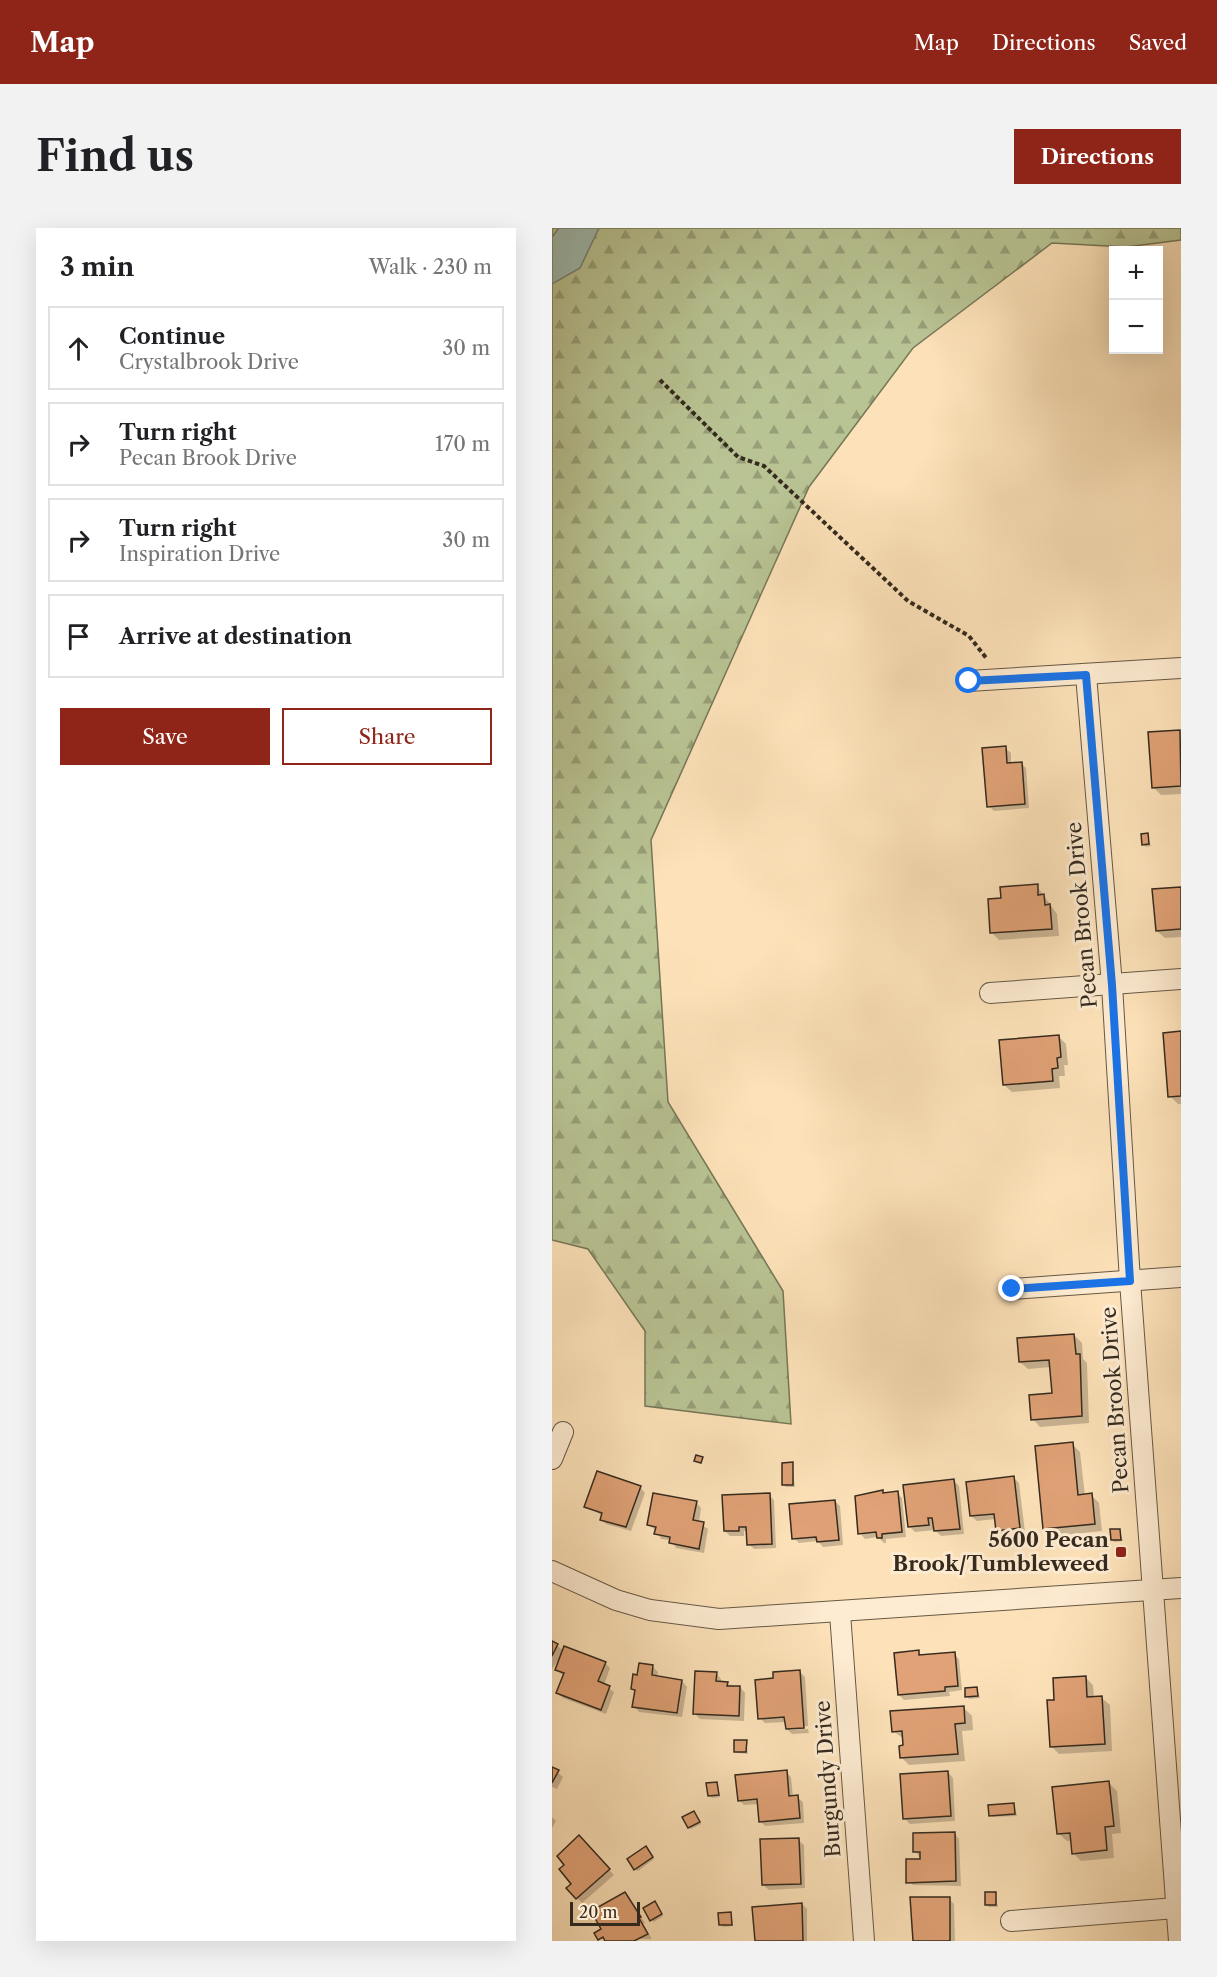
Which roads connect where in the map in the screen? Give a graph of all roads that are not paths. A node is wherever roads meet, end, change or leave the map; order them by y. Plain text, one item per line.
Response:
1 (1181, 669) edge
2 (1086, 675) junction
3 (969, 681) dead end
4 (1181, 979) edge
5 (1112, 985) junction
6 (990, 993) dead end
7 (1181, 1277) edge
8 (1130, 1281) junction
9 (1012, 1289) dead end
10 (563, 1432) dead end
11 (552, 1459) edge
12 (552, 1571) edge
13 (1181, 1588) edge
14 (1153, 1590) junction
15 (840, 1613) junction
16 (1176, 1908) junction
17 (1011, 1921) dead end
18 (864, 1941) edge
19 (1179, 1941) edge

1 - 2 street
2 - 3 street
2 - 5 street, Pecan Brook Drive
4 - 5 street
5 - 6 street
5 - 8 street, Pecan Brook Drive
7 - 8 street
8 - 9 street
8 - 14 street, Pecan Brook Drive
10 - 11 street
12 - 15 street
13 - 14 street
14 - 15 street
14 - 16 street, Pecan Brook Drive
15 - 18 street, Burgundy Drive
16 - 17 street
16 - 19 street, Pecan Brook Drive

